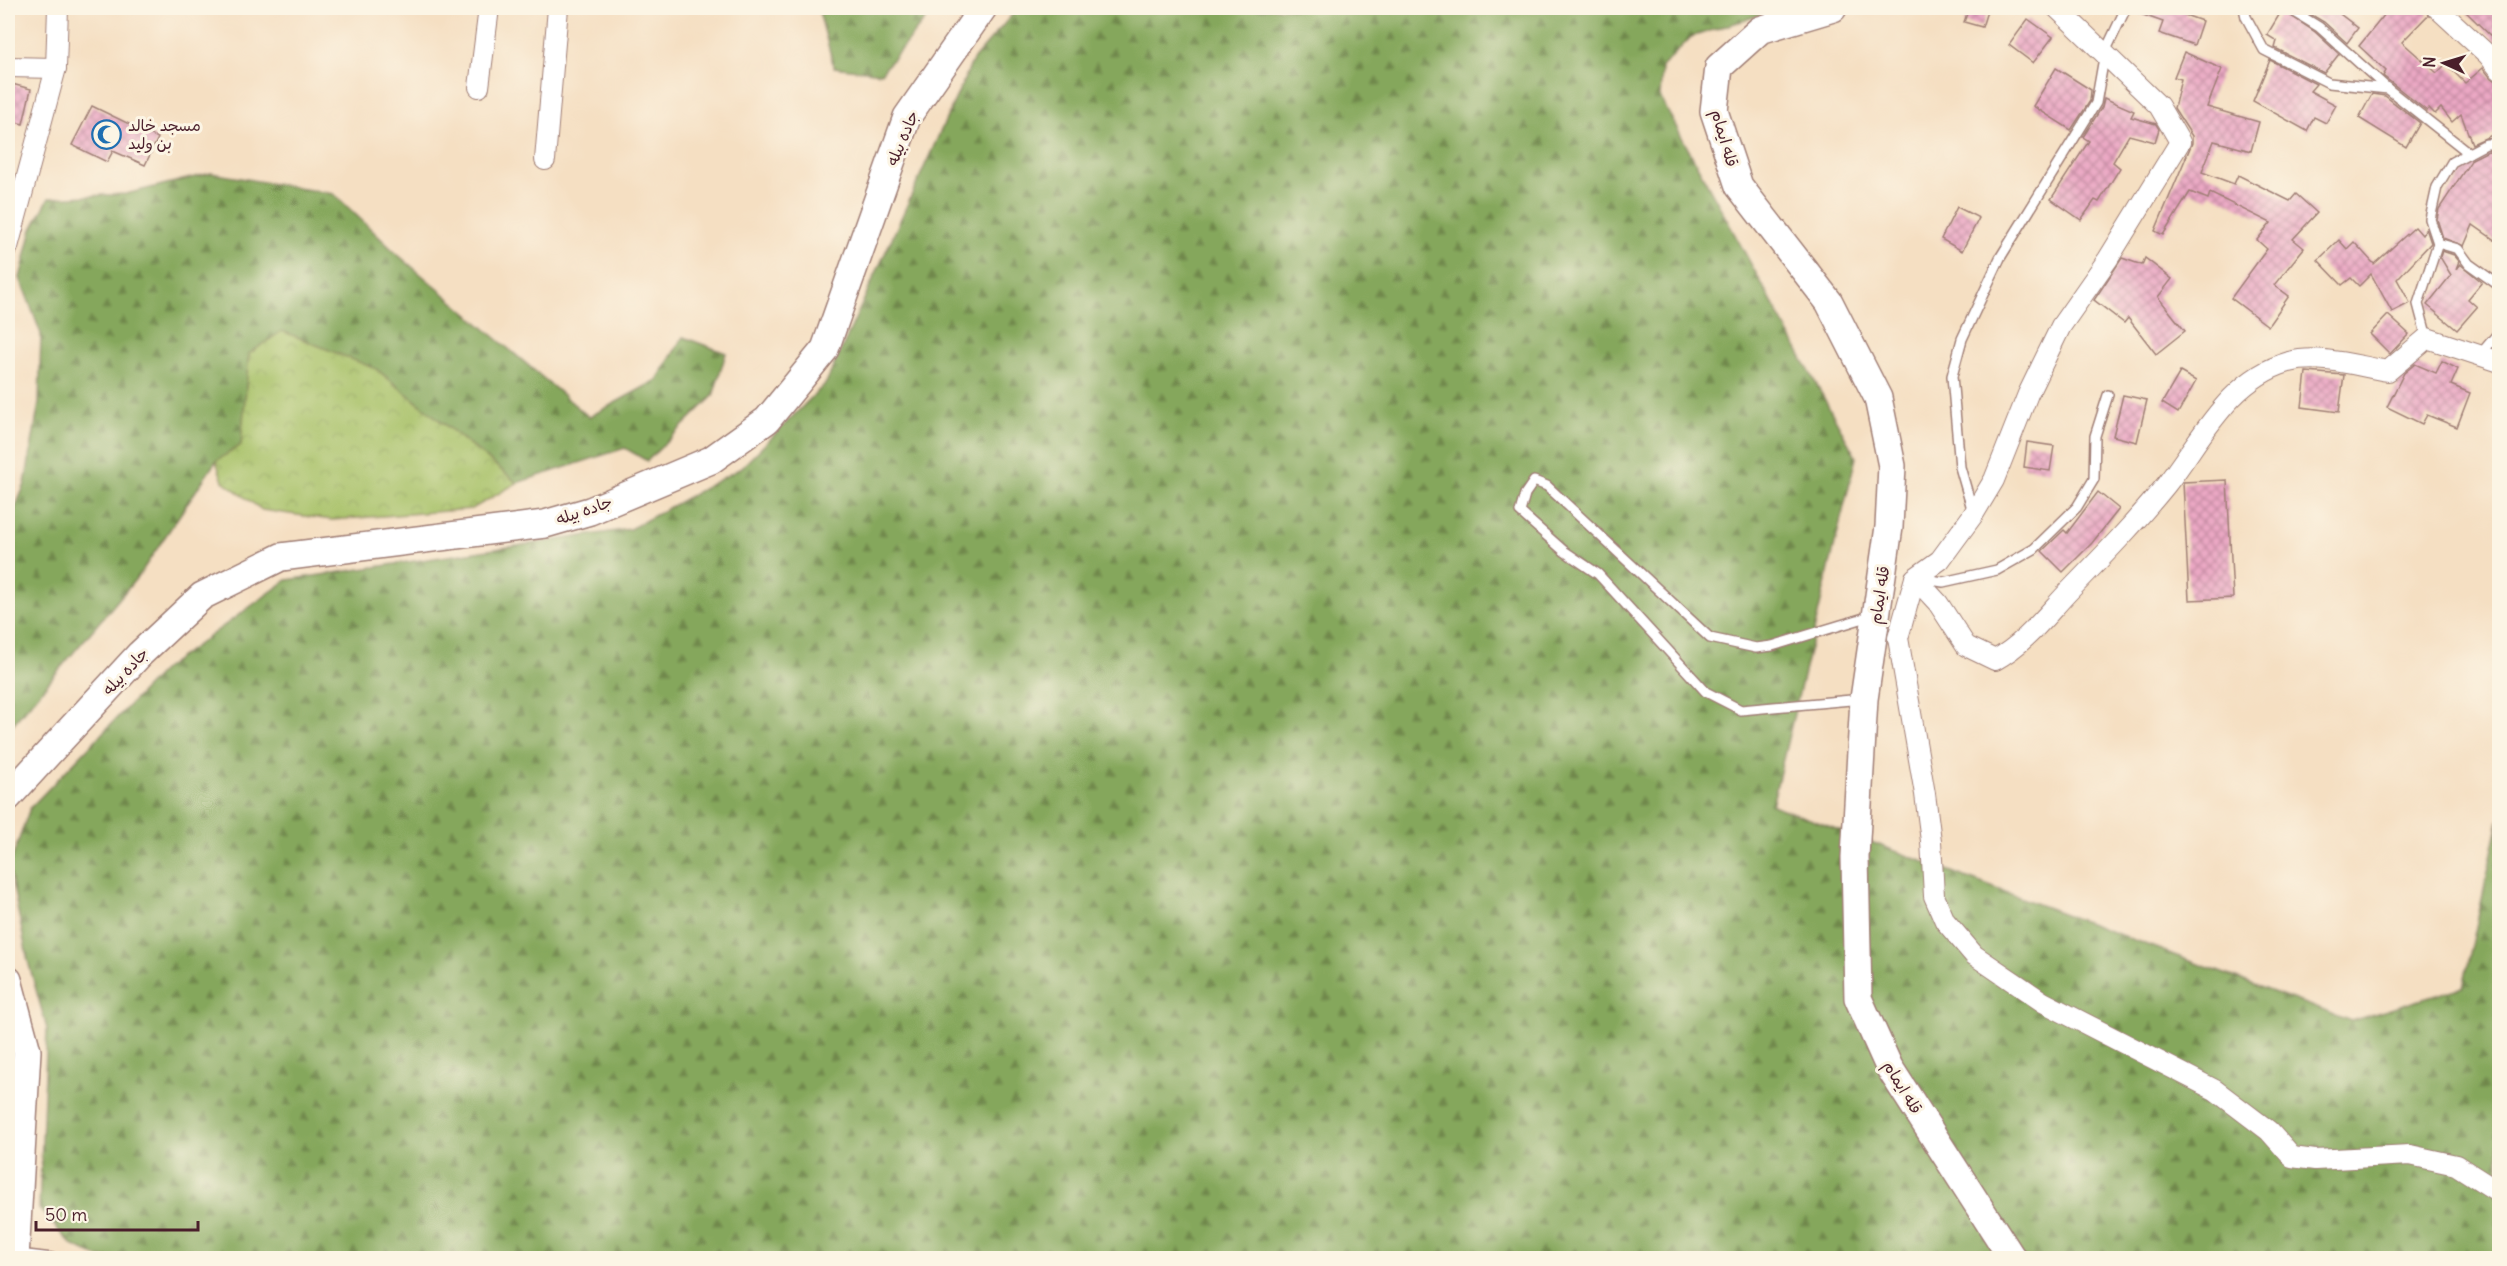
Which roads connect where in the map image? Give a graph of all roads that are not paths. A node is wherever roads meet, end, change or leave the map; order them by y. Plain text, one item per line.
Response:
1 (58, 8) edge
2 (489, 8) edge
3 (558, 8) edge
4 (983, 8) edge
5 (1833, 8) edge
6 (2057, 8) edge
7 (2126, 8) edge
8 (2244, 8) edge
9 (2288, 8) edge
10 (2437, 8) edge
11 (2105, 52) junction
12 (8, 67) edge
13 (56, 68) junction
14 (2499, 70) edge
15 (479, 87) dead end
16 (2388, 88) junction
17 (2499, 144) edge
18 (2469, 153) junction
19 (545, 160) dead end
20 (2438, 243) junction
21 (8, 247) edge
22 (2499, 286) edge
23 (2499, 332) edge
24 (2427, 339) junction
25 (2479, 356) junction
26 (2499, 362) edge
27 (2108, 395) dead end
28 (1973, 515) junction
29 (1915, 578) junction
30 (1876, 615) junction
31 (1864, 699) junction
32 (8, 797) edge
33 (8, 980) edge
34 (2499, 1193) edge
35 (16, 1256) edge
36 (52, 1258) edge
37 (2012, 1258) edge

1 - 13 street
2 - 15 street
3 - 19 street
4 - 32 street, جاده بیله
5 - 30 street, قله ایمام
6 - 11 street
7 - 11 lane
8 - 16 lane
9 - 16 lane
10 - 14 street
11 - 28 lane
11 - 28 street
12 - 13 street
13 - 21 street
16 - 18 lane
17 - 18 lane
18 - 20 lane
20 - 22 lane
20 - 24 lane
23 - 25 lane
24 - 25 street
24 - 29 street
25 - 26 street
27 - 29 lane
28 - 29 street
29 - 34 street
30 - 31 street, قله ایمام
30 - 31 lane
31 - 37 street, قله ایمام
33 - 35 street
35 - 36 lane

